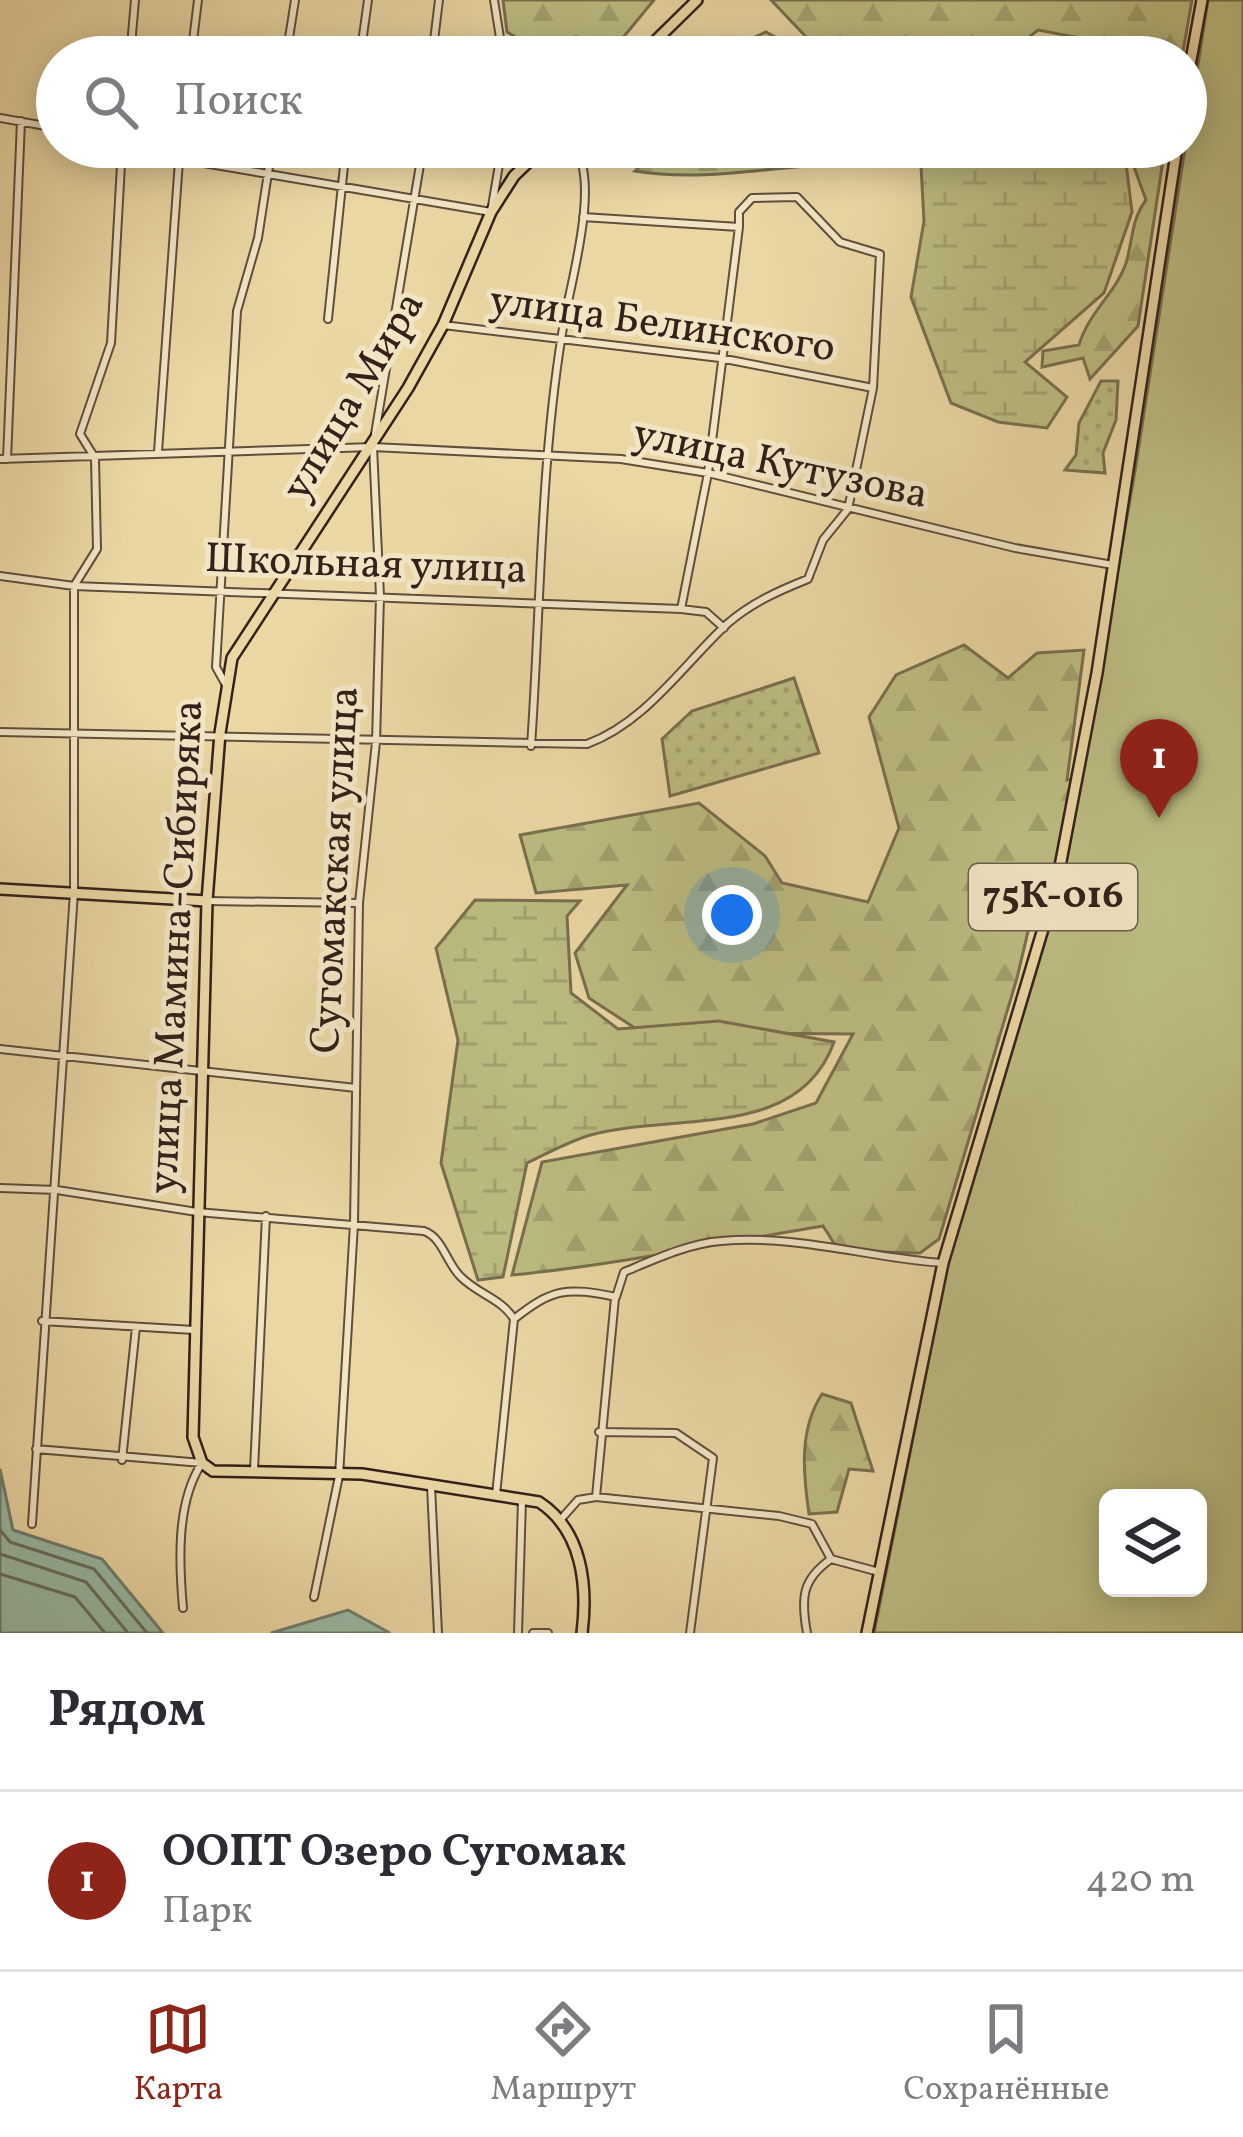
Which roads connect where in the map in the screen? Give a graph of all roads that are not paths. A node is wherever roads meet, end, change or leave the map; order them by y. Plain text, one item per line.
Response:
1 (135, 0) edge
2 (198, 0) edge
3 (295, 0) edge
4 (368, 0) edge
5 (439, 0) edge
6 (494, 0) edge
7 (697, 0) edge
8 (1202, 0) edge
9 (132, 36) edge
10 (194, 36) edge
11 (289, 36) edge
12 (363, 36) edge
13 (435, 36) edge
14 (499, 36) edge
15 (660, 36) edge
16 (1195, 36) edge
17 (0, 118) edge
18 (21, 121) junction
19 (36, 124) edge
20 (120, 168) edge
21 (178, 168) edge
22 (238, 168) edge
23 (269, 168) edge
24 (343, 168) edge
25 (419, 168) edge
26 (498, 168) edge
27 (522, 168) edge
28 (582, 168) edge
29 (1174, 168) edge
30 (268, 176) junction
31 (341, 183) junction
32 (413, 201) junction
33 (491, 212) junction
34 (583, 217) junction
35 (739, 227) junction
36 (328, 319) dead end
37 (443, 325) junction
38 (561, 340) junction
39 (720, 358) junction
40 (873, 388) junction
41 (373, 447) junction
42 (226, 449) junction
43 (158, 452) junction
44 (95, 458) junction
45 (548, 458) junction
46 (3, 459) edge
47 (708, 473) junction
48 (848, 509) junction
49 (1113, 565) junction
50 (0, 576) edge
51 (74, 586) junction
52 (219, 589) junction
53 (272, 594) junction
54 (380, 596) junction
55 (541, 603) junction
56 (681, 609) junction
57 (724, 628) junction
58 (226, 685) junction
59 (78, 730) junction
60 (0, 732) edge
61 (220, 733) junction
62 (376, 742) junction
63 (531, 746) junction
64 (0, 889) edge
65 (74, 892) junction
66 (207, 901) junction
67 (359, 903) junction
68 (0, 1049) edge
69 (61, 1056) junction
70 (206, 1069) junction
71 (356, 1088) junction
72 (0, 1188) edge
73 (57, 1190) junction
74 (197, 1212) junction
75 (266, 1216) junction
76 (354, 1224) junction
77 (943, 1263) junction
78 (616, 1297) junction
79 (514, 1319) junction
80 (42, 1321) junction
81 (136, 1327) junction
82 (194, 1330) junction
83 (599, 1432) junction
84 (36, 1448) junction
85 (122, 1460) junction
86 (202, 1463) junction
87 (339, 1475) junction
88 (253, 1476) junction
89 (430, 1482) junction
90 (496, 1495) junction
91 (596, 1497) junction
92 (522, 1500) junction
93 (705, 1507) junction
94 (562, 1518) junction
95 (32, 1524) dead end
96 (831, 1559) junction
97 (879, 1571) junction
98 (314, 1598) dead end
99 (183, 1608) dead end
100 (438, 1633) edge
101 (518, 1633) edge
102 (533, 1633) edge
103 (548, 1633) edge
104 (582, 1633) edge
105 (690, 1633) edge
106 (807, 1633) edge
107 (867, 1633) edge

1 - 9 street
2 - 10 street
3 - 11 street
4 - 12 street
5 - 13 street
6 - 14 street
7 - 15 main road
8 - 16 main road
17 - 18 street
18 - 19 street
18 - 46 street
20 - 44 street
21 - 43 street
22 - 30 street
23 - 30 street, улица Мамина-Сибиряка
24 - 31 street
25 - 32 street, Сугомакская улица
26 - 33 street
27 - 33 main road, улица Мира
28 - 34 street
29 - 49 main road, 75К-016
30 - 31 street
30 - 42 street, улица Мамина-Сибиряка
31 - 32 street
31 - 36 street
32 - 33 street
32 - 41 street, Сугомакская улица
33 - 37 main road, улица Мира
34 - 35 street
34 - 38 street
35 - 39 street
35 - 40 street
37 - 38 street, улица Белинского
37 - 41 main road, улица Мира
38 - 39 street, улица Белинского
38 - 45 street
39 - 40 street, улица Белинского
39 - 47 street
40 - 48 street
41 - 42 street, улица Кутузова
41 - 45 street, улица Кутузова
41 - 53 main road, улица Мира
41 - 54 street, Сугомакская улица
42 - 43 street, улица Кутузова
42 - 52 street, улица Мамина-Сибиряка
43 - 44 street, улица Кутузова
44 - 46 street, улица Кутузова
44 - 51 street
45 - 47 street, улица Кутузова
45 - 55 street
47 - 48 street, улица Кутузова
47 - 56 street
48 - 49 street, улица Кутузова
48 - 57 street
49 - 77 main road, 75К-016
50 - 51 street, Школьная улица
51 - 52 street, Школьная улица
51 - 59 street
52 - 53 street, Школьная улица
52 - 58 street, улица Мамина-Сибиряка
53 - 54 street, Школьная улица
53 - 58 main road, улица Мира
54 - 55 street, Школьная улица
54 - 62 street, Сугомакская улица
55 - 56 street, Школьная улица
55 - 63 street
56 - 57 street, Школьная улица
57 - 63 street
58 - 61 main road, улица Мамина-Сибиряка
59 - 60 street
59 - 61 street
59 - 65 street
61 - 62 street
61 - 66 main road, улица Мамина-Сибиряка
62 - 63 street
62 - 67 street, Сугомакская улица
64 - 65 main road
65 - 66 main road
65 - 69 street
66 - 67 street
66 - 70 main road, улица Мамина-Сибиряка
67 - 71 street, Сугомакская улица
68 - 69 street
69 - 70 street
69 - 73 street
70 - 71 street
70 - 74 main road, улица Мамина-Сибиряка
71 - 76 street, Сугомакская улица
72 - 73 street
73 - 74 street
73 - 80 street
74 - 75 street
74 - 82 main road, улица Мамина-Сибиряка
75 - 76 street
75 - 88 street
76 - 79 street
76 - 87 street, Сугомакская улица
77 - 78 street
77 - 97 main road, 75К-016
78 - 79 street
78 - 83 street
79 - 90 street
80 - 81 street
80 - 84 street
81 - 82 street
81 - 85 street
82 - 86 main road, улица Мамина-Сибиряка
83 - 91 street
83 - 93 street
84 - 85 street
84 - 95 street
85 - 86 street
86 - 88 main road
86 - 99 street, улица Мамина-Сибиряка
87 - 88 main road
87 - 89 main road
87 - 98 street, Сугомакская улица
89 - 90 main road
89 - 100 street
90 - 92 main road
91 - 93 street
91 - 94 street
92 - 94 main road
92 - 101 street
93 - 96 street
93 - 105 street
94 - 104 main road
96 - 97 street
96 - 106 street
97 - 107 main road, 75К-016
102 - 103 street

